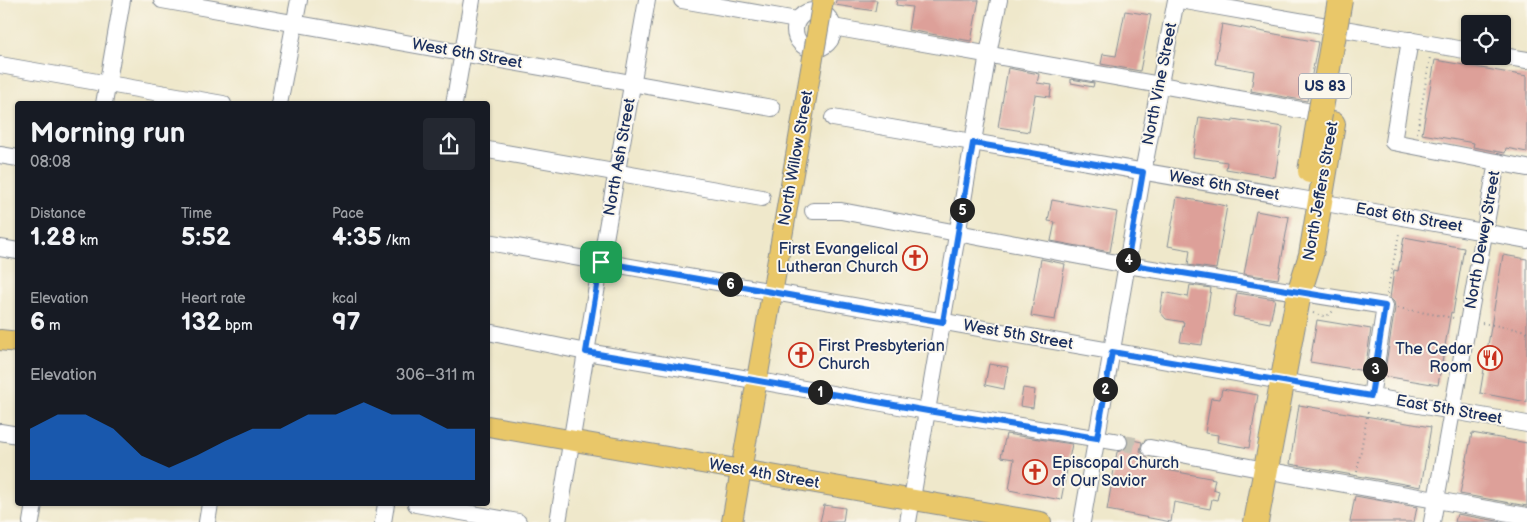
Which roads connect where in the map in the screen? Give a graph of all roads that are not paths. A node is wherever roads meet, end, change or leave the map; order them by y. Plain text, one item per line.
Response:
1 (122, 0) edge
2 (162, 0) edge
3 (299, 0) edge
4 (472, 0) edge
5 (647, 0) edge
6 (682, 0) edge
7 (999, 0) edge
8 (1178, 0) edge
9 (1340, 0) edge
10 (1355, 0) edge
11 (820, 4) edge
12 (797, 20) junction
13 (294, 23) junction
14 (834, 27) junction
15 (1410, 40) junction
16 (1461, 49) edge
17 (462, 53) junction
18 (988, 54) junction
19 (1511, 57) edge
20 (1527, 60) edge
21 (0, 65) edge
22 (633, 83) junction
23 (107, 84) junction
24 (1160, 86) junction
25 (104, 101) edge
26 (205, 101) edge
27 (281, 101) edge
28 (454, 101) edge
29 (772, 108) dead end
30 (1312, 112) dead end
31 (833, 118) dead end
32 (973, 143) junction
33 (490, 150) edge
34 (0, 155) edge
35 (15, 158) edge
36 (1496, 162) junction
37 (1527, 168) edge
38 (1143, 172) junction
39 (617, 173) junction
40 (1318, 173) junction
41 (762, 198) dead end
42 (1313, 201) junction
43 (813, 212) dead end
44 (958, 232) junction
45 (1485, 232) junction
46 (1527, 240) edge
47 (490, 242) edge
48 (0, 248) edge
49 (15, 250) edge
50 (601, 262) junction
51 (1127, 264) junction
52 (773, 292) junction
53 (1299, 293) junction
54 (943, 322) junction
55 (490, 332) edge
56 (0, 340) edge
57 (15, 342) edge
58 (586, 352) junction
59 (1112, 352) junction
60 (757, 380) junction
61 (1283, 381) junction
62 (1369, 404) junction
63 (928, 411) junction
64 (1452, 411) junction
65 (1527, 424) edge
66 (490, 426) edge
67 (0, 432) edge
68 (15, 434) edge
69 (1097, 438) junction
70 (572, 440) junction
71 (1119, 442) tunnel mouth
72 (1150, 448) tunnel mouth
73 (741, 470) junction
74 (1265, 470) junction
75 (912, 499) junction
76 (1436, 500) junction
77 (34, 506) edge
78 (210, 506) edge
79 (386, 506) edge
80 (427, 506) edge
81 (1527, 516) edge
82 (31, 522) edge
83 (207, 522) edge
84 (383, 522) edge
85 (518, 522) edge
86 (558, 522) edge
87 (732, 522) edge
88 (908, 522) edge
89 (1041, 522) edge
90 (1082, 522) edge
91 (1256, 522) edge
92 (1432, 522) edge

1 - 23 street
2 - 13 street, West 6th Street
3 - 13 street
4 - 17 street
5 - 22 street, North Ash Street
6 - 12 street
7 - 18 street
8 - 15 street
8 - 24 street, North Vine Street
9 - 40 highway, North Jeffers Street / US 83, bridge
10 - 40 highway, North Jeffers Street / US 83
11 - 12 street
11 - 14 street
11 - 52 main road, North Willow Street, bridge
12 - 14 street
13 - 17 street, West 6th Street
13 - 27 street
14 - 18 street
15 - 16 street
15 - 36 street, North Dewey Street
17 - 22 street, West 6th Street
17 - 28 street
18 - 24 street
18 - 32 street
19 - 20 street
21 - 23 street
22 - 29 street, West 6th Street
22 - 39 street, North Ash Street
23 - 25 street
23 - 26 street
24 - 30 street
24 - 38 street, North Vine Street
31 - 32 street, West 6th Street
32 - 38 street, West 6th Street
32 - 44 street
33 - 39 street
34 - 35 street
36 - 37 street
36 - 45 street, North Dewey Street
38 - 42 street, West 6th Street
38 - 51 street, North Vine Street
39 - 41 street
39 - 50 street, North Ash Street
40 - 42 highway, North Jeffers Street / US 83
42 - 45 street, East 6th Street
42 - 53 highway, North Jeffers Street / US 83
43 - 44 street
44 - 51 street
44 - 54 street
45 - 46 street, East 6th Street
45 - 64 street, North Dewey Street
47 - 50 street, West 5th Street
48 - 49 street
50 - 52 street, West 5th Street
50 - 58 street, North Ash Street
51 - 53 street
51 - 59 street, North Vine Street
52 - 54 street, West 5th Street
52 - 60 main road, North Willow Street
53 - 61 highway, North Jeffers Street / US 83
53 - 62 street
54 - 59 street, West 5th Street
54 - 63 street
55 - 58 street
56 - 57 main road
58 - 60 street
58 - 70 street, North Ash Street
59 - 61 street, West 5th Street
59 - 69 street, North Vine Street
60 - 63 street
60 - 73 main road, North Willow Street
61 - 62 street, East 5th Street
61 - 74 highway, North Jeffers Street / US 83
62 - 64 street, East 5th Street
63 - 69 street
63 - 75 street
64 - 65 street, East 5th Street
64 - 76 street, North Dewey Street
66 - 70 main road, West 4th Street
67 - 68 street
69 - 71 street
69 - 90 street, North Vine Street
70 - 73 main road, West 4th Street
70 - 86 street, North Ash Street
72 - 74 street
73 - 75 main road, West 4th Street
73 - 87 main road, North Willow Street
74 - 76 street
74 - 91 highway, North Jeffers Street / US 83
75 - 88 street
75 - 89 main road, West 4th Street
76 - 81 street
76 - 92 street, North Dewey Street
77 - 82 street
78 - 83 street
79 - 84 street
80 - 85 street

